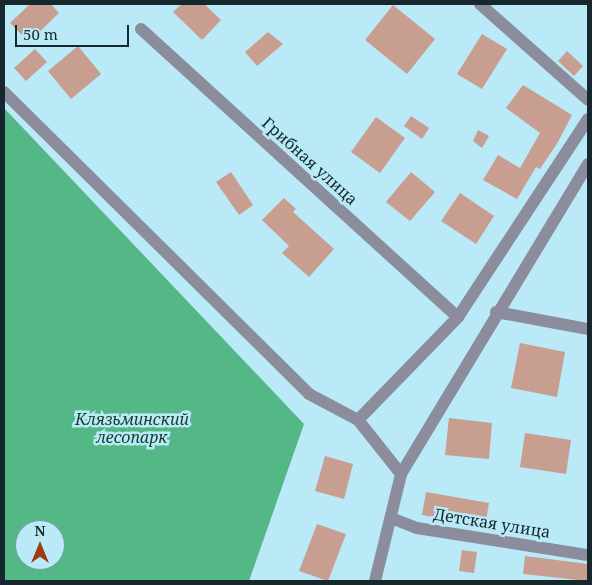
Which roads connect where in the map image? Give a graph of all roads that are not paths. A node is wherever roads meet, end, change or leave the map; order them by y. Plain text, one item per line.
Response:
1 (480, 4) edge
2 (141, 29) dead end
3 (4, 92) edge
4 (588, 100) edge
5 (588, 119) edge
6 (588, 164) edge
7 (496, 312) junction
8 (458, 317) junction
9 (588, 329) edge
10 (358, 420) junction
11 (401, 474) junction
12 (391, 518) junction
13 (588, 555) edge
14 (375, 581) edge

1 - 4 street
2 - 8 street, Грибная улица
3 - 10 street
5 - 8 street
6 - 7 street
7 - 9 street
7 - 11 street
8 - 10 street
10 - 11 street
11 - 12 street
12 - 13 street, Детская улица
12 - 14 street

